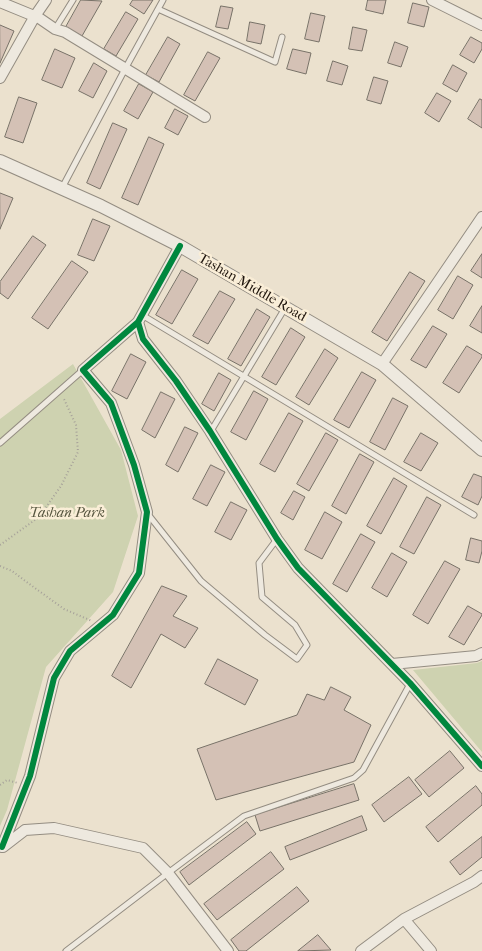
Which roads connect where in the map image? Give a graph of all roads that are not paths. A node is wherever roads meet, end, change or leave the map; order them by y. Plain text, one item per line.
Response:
1 (46, 0) edge
2 (73, 0) edge
3 (163, 0) edge
4 (432, 0) edge
5 (0, 2) edge
6 (158, 10) junction
7 (35, 16) junction
8 (482, 25) edge
9 (55, 29) junction
10 (282, 37) dead end
11 (125, 69) junction
12 (0, 78) edge
13 (204, 117) dead end
14 (0, 161) edge
15 (62, 189) junction
16 (482, 217) edge
17 (180, 246) junction
18 (285, 308) junction
19 (140, 318) junction
20 (382, 364) junction
21 (83, 370) junction
22 (244, 375) junction
23 (210, 431) junction
24 (0, 443) edge
25 (482, 450) edge
26 (147, 512) junction
27 (474, 515) dead end
28 (277, 539) junction
29 (482, 653) edge
30 (392, 664) junction
31 (410, 684) junction
32 (482, 766) edge
33 (1, 850) edge
34 (168, 873) junction
35 (482, 876) edge
36 (404, 919) junction
37 (66, 951) edge
38 (228, 951) edge
39 (360, 951) edge
40 (431, 951) edge

1 - 7 street
2 - 9 lane
3 - 6 lane
4 - 8 street
5 - 7 street
6 - 10 lane
6 - 11 lane
7 - 9 street
7 - 12 street
9 - 11 street
11 - 13 street
11 - 15 lane
14 - 15 street, Tashan Middle Road
15 - 17 street, Tashan Middle Road
16 - 20 street
17 - 18 street, Tashan Middle Road
17 - 19 street
18 - 20 street, Tashan Middle Road
18 - 22 lane
19 - 21 street
19 - 22 lane
19 - 23 street
20 - 25 street, Tashan Middle Road
21 - 24 lane
21 - 26 street
22 - 23 lane
22 - 27 lane
23 - 28 street
26 - 28 lane
26 - 33 street
28 - 30 street
29 - 30 street
30 - 31 street
31 - 32 street
31 - 34 lane
33 - 34 street
34 - 37 lane
34 - 38 street
35 - 36 street
36 - 39 street
36 - 40 street

